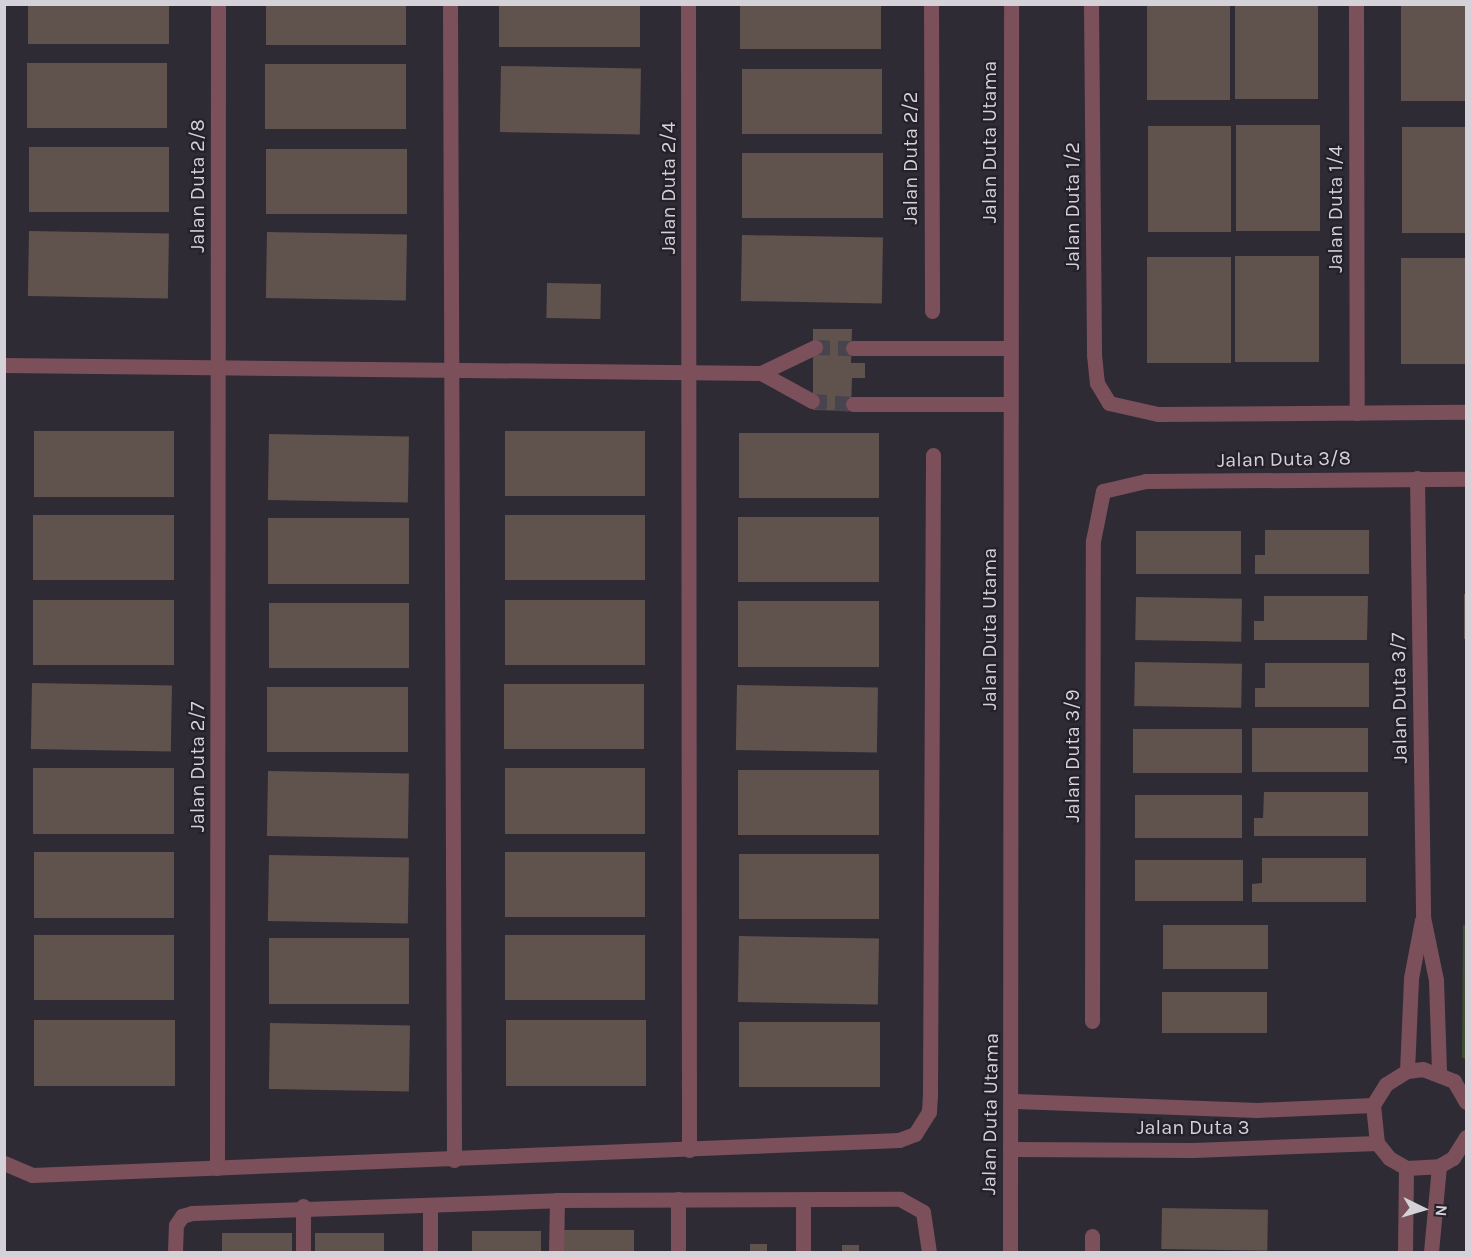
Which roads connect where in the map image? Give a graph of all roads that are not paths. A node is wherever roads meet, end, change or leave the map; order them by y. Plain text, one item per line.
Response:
1 (218, 4) edge
2 (450, 4) edge
3 (688, 4) edge
4 (931, 4) edge
5 (1011, 4) edge
6 (1091, 4) edge
7 (1356, 4) edge
8 (932, 311) dead end
9 (815, 347) tunnel mouth
10 (853, 348) tunnel mouth
11 (1010, 348) junction
12 (4, 365) edge
13 (218, 367) junction
14 (450, 369) junction
15 (689, 372) junction
16 (760, 373) junction
17 (812, 402) tunnel mouth
18 (853, 404) tunnel mouth
19 (1009, 404) junction
20 (1467, 412) edge
21 (1357, 413) junction
22 (933, 455) dead end
23 (1416, 478) junction
24 (1467, 479) edge
25 (1103, 491) joint
26 (1423, 917) junction
27 (1092, 1021) dead end
28 (1407, 1071) junction
29 (1439, 1072) junction
30 (1013, 1101) junction
31 (1467, 1102) edge
32 (1373, 1105) junction
33 (1467, 1137) edge
34 (1377, 1143) junction
35 (1010, 1149) junction
36 (689, 1150) junction
37 (454, 1160) junction
38 (4, 1163) edge
39 (1439, 1166) junction
40 (217, 1168) junction
41 (1406, 1168) junction
42 (678, 1199) junction
43 (803, 1199) junction
44 (557, 1200) junction
45 (303, 1206) junction
46 (430, 1206) junction
47 (1092, 1236) dead end
48 (175, 1252) edge
49 (303, 1252) edge
50 (430, 1252) edge
51 (556, 1252) edge
52 (678, 1252) edge
53 (803, 1252) edge
54 (929, 1252) edge
55 (1010, 1252) edge
56 (1092, 1252) edge
57 (1405, 1252) edge
58 (1431, 1252) edge

1 - 13 street, Jalan Duta 2/8
2 - 14 street
3 - 15 street, Jalan Duta 2/4
4 - 8 street, Jalan Duta 2/2
5 - 11 street, Jalan Duta Utama
6 - 21 street, Jalan Duta 1/2
7 - 21 street, Jalan Duta 1/4
9 - 16 street
10 - 11 street
11 - 19 street, Jalan Duta Utama
12 - 13 street
13 - 14 street
13 - 40 street, Jalan Duta 2/7
14 - 15 street
14 - 37 street
15 - 16 street
15 - 36 street, Jalan Duta 2/4
16 - 17 street
18 - 19 street
19 - 30 street, Jalan Duta Utama
20 - 21 street
22 - 36 street
23 - 24 street, Jalan Duta 3/8
23 - 25 street, Jalan Duta 3/8
23 - 26 street, Jalan Duta 3/7
25 - 27 street, Jalan Duta 3/9
26 - 28 street, Jalan Duta 3/7
26 - 29 street, Jalan Duta 3/7
28 - 29 street
28 - 32 street
29 - 31 street
30 - 32 street, Jalan Duta 3
30 - 35 street, Jalan Duta Utama
32 - 34 street
33 - 39 street
34 - 35 street, Jalan Duta 3
34 - 41 street
35 - 55 street, Jalan Duta Utama
36 - 37 street
37 - 40 street
38 - 40 street
39 - 41 street
39 - 58 street
41 - 57 street
42 - 43 street
42 - 44 street
42 - 52 street
43 - 53 street
43 - 54 street
44 - 46 street
44 - 51 street
45 - 46 street
45 - 48 street
45 - 49 street
46 - 50 street
47 - 56 street

